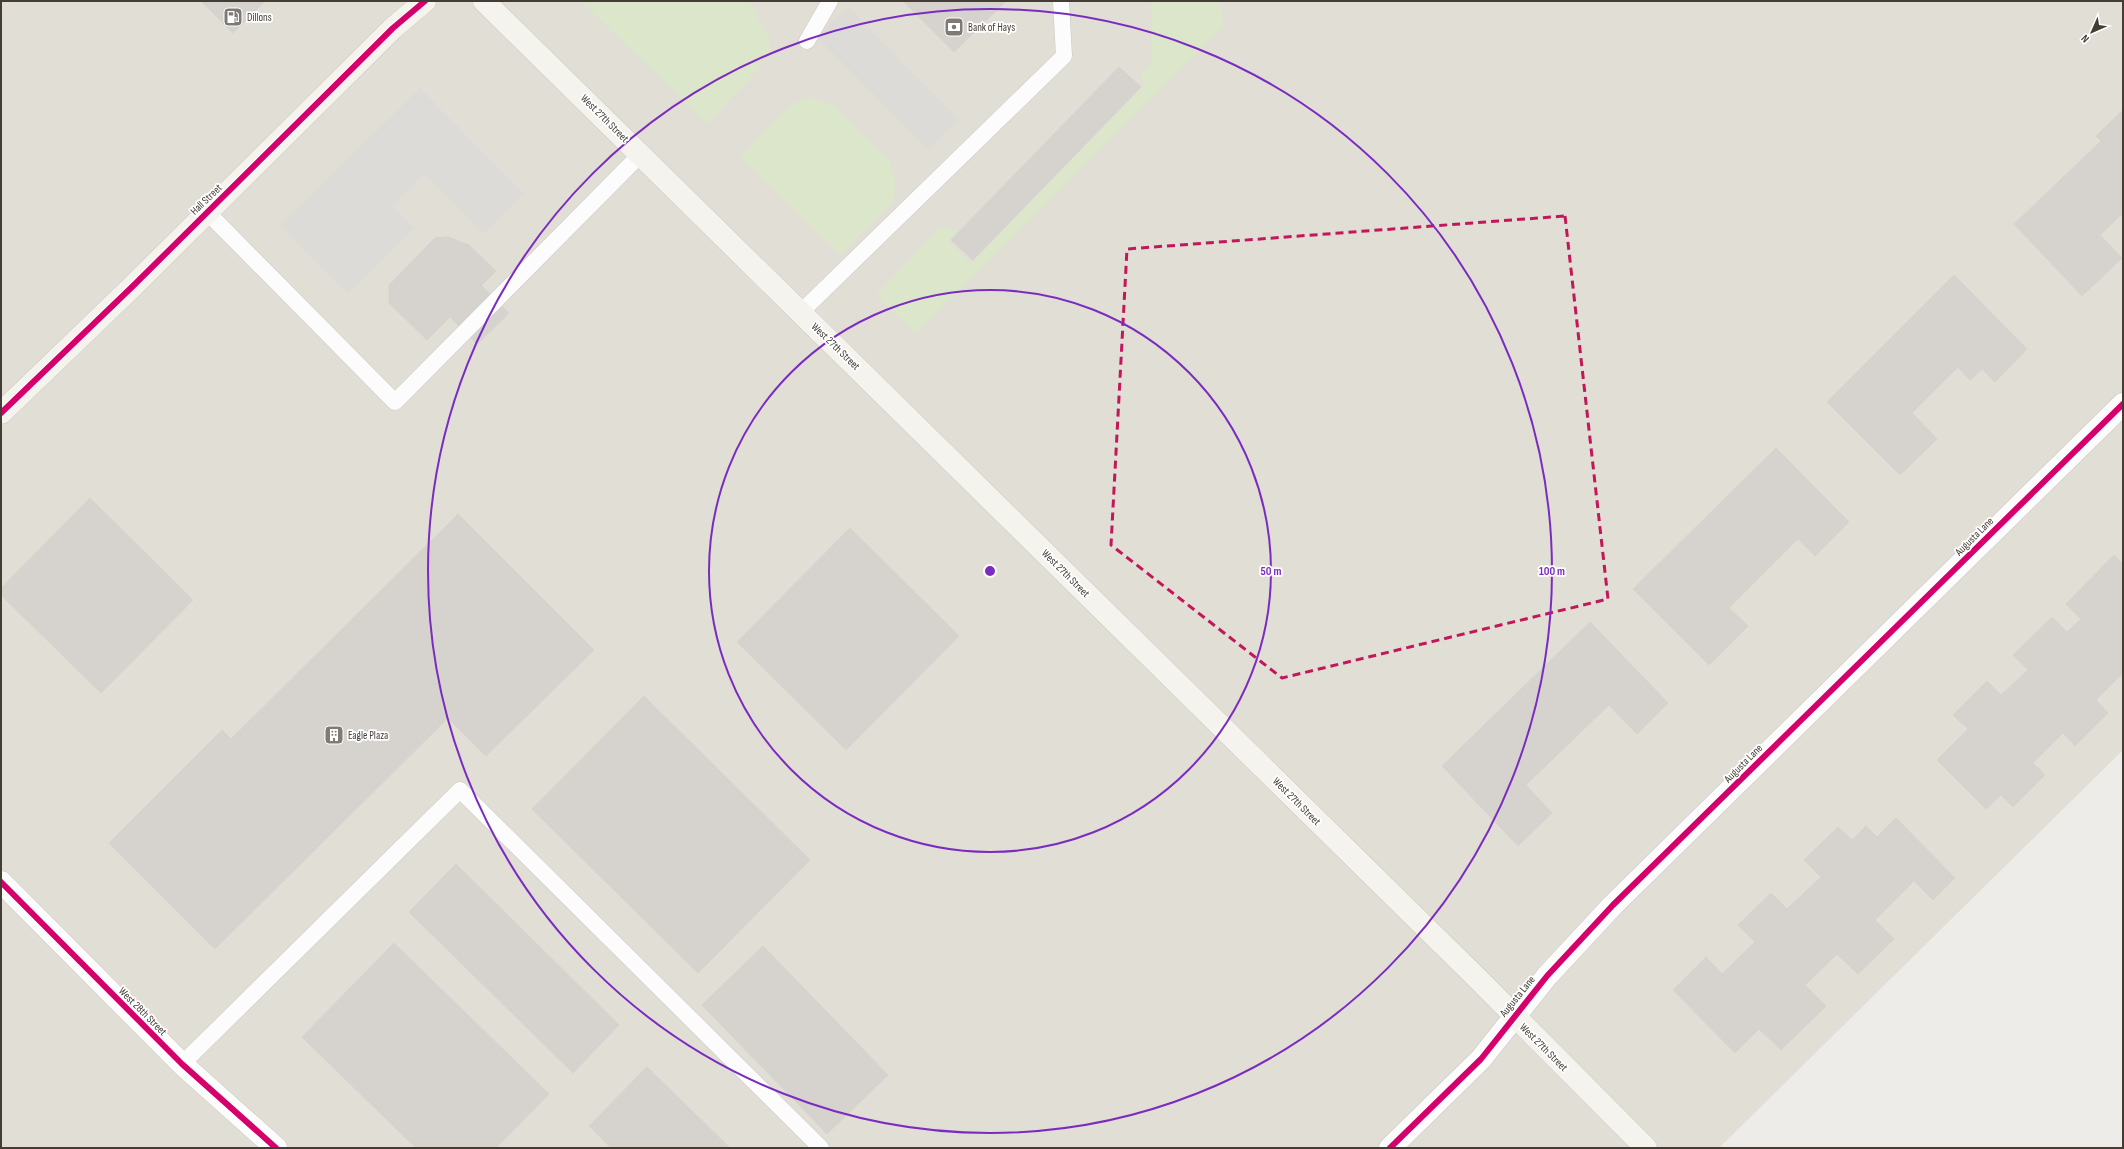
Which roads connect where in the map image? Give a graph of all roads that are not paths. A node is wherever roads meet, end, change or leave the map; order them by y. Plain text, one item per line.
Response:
1 (425, 1) edge
2 (484, 1) edge
3 (830, 1) edge
4 (1061, 1) edge
5 (807, 41) dead end
6 (641, 154) junction
7 (207, 212) junction
8 (801, 312) junction
9 (2123, 404) edge
10 (1, 413) edge
11 (1, 882) edge
12 (1513, 1016) junction
13 (182, 1064) junction
14 (276, 1148) edge
15 (821, 1148) edge
16 (1390, 1148) edge
17 (1646, 1148) edge

1 - 7 main road, Hall Street
2 - 6 main road, West 27th Street
3 - 5 lane
4 - 8 lane
6 - 7 lane
6 - 8 main road, West 27th Street
7 - 10 main road, Hall Street
8 - 12 main road, West 27th Street
9 - 12 street, Augusta Lane
11 - 13 street, West 28th Street
12 - 16 street, Augusta Lane
12 - 17 main road, West 27th Street
13 - 14 street, West 28th Street
13 - 15 lane

